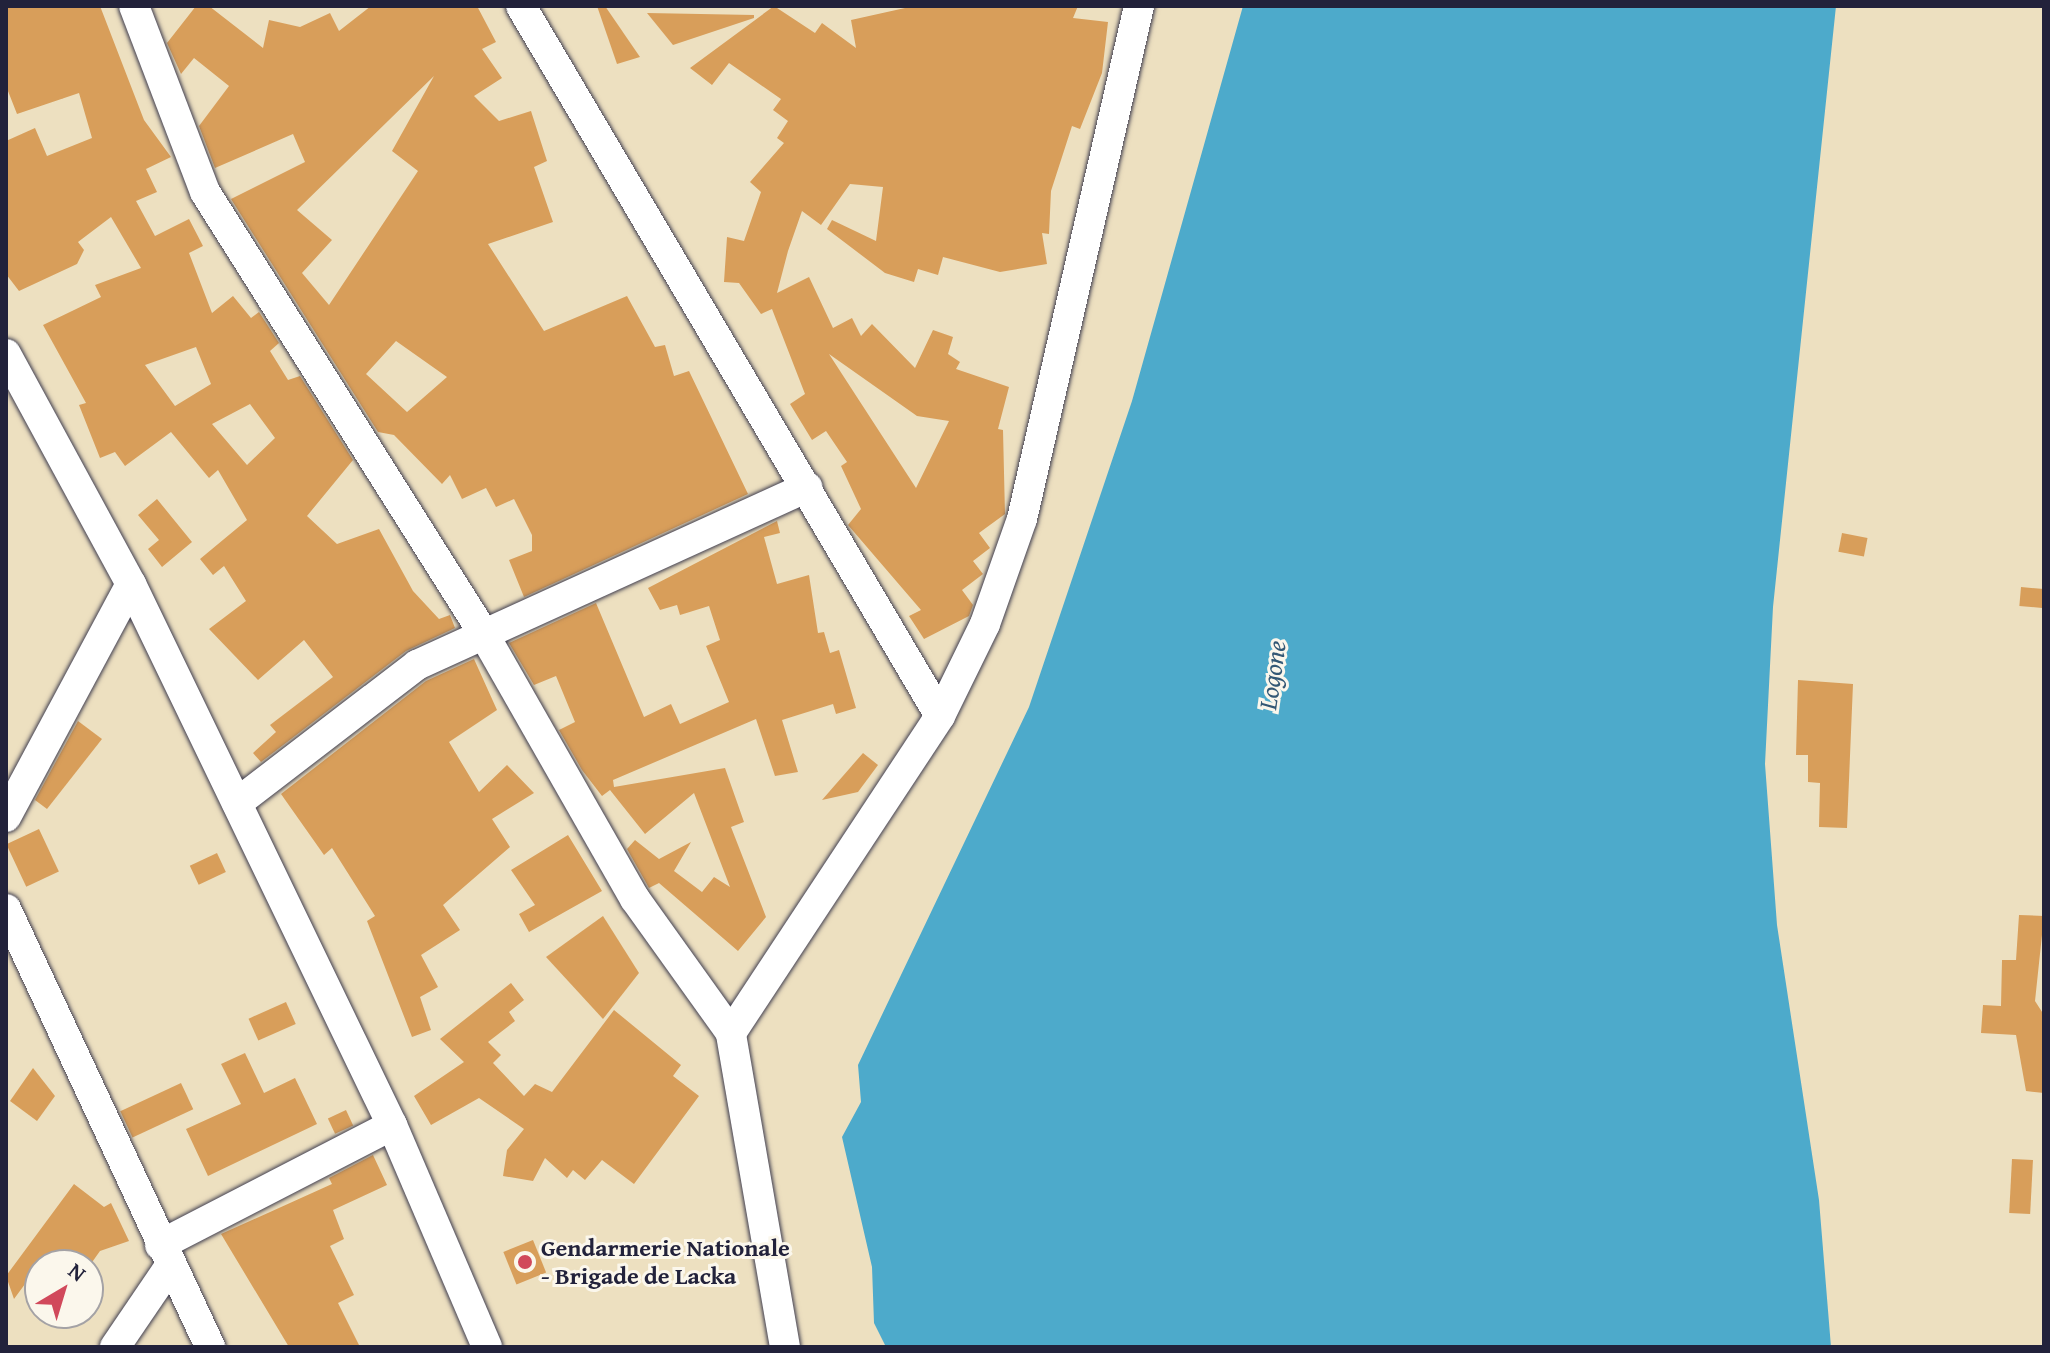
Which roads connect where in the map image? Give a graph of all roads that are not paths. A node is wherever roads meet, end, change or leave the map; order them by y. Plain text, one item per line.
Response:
1 (134, 6) edge
2 (521, 6) edge
3 (1139, 6) edge
4 (6, 354) edge
5 (807, 487) junction
6 (131, 584) junction
7 (482, 631) junction
8 (940, 716) junction
9 (237, 803) junction
10 (6, 817) edge
11 (6, 909) edge
12 (731, 1033) junction
13 (392, 1125) junction
14 (165, 1256) junction
15 (115, 1347) edge
16 (210, 1347) edge
17 (487, 1347) edge
18 (785, 1347) edge

1 - 7 street
2 - 5 street
3 - 8 street
4 - 6 street
5 - 7 street
5 - 8 street
6 - 9 street
6 - 10 street
7 - 9 street
7 - 12 street
8 - 12 street
9 - 13 street
11 - 14 street
12 - 18 street
13 - 14 street
13 - 17 street
14 - 15 street
14 - 16 street

